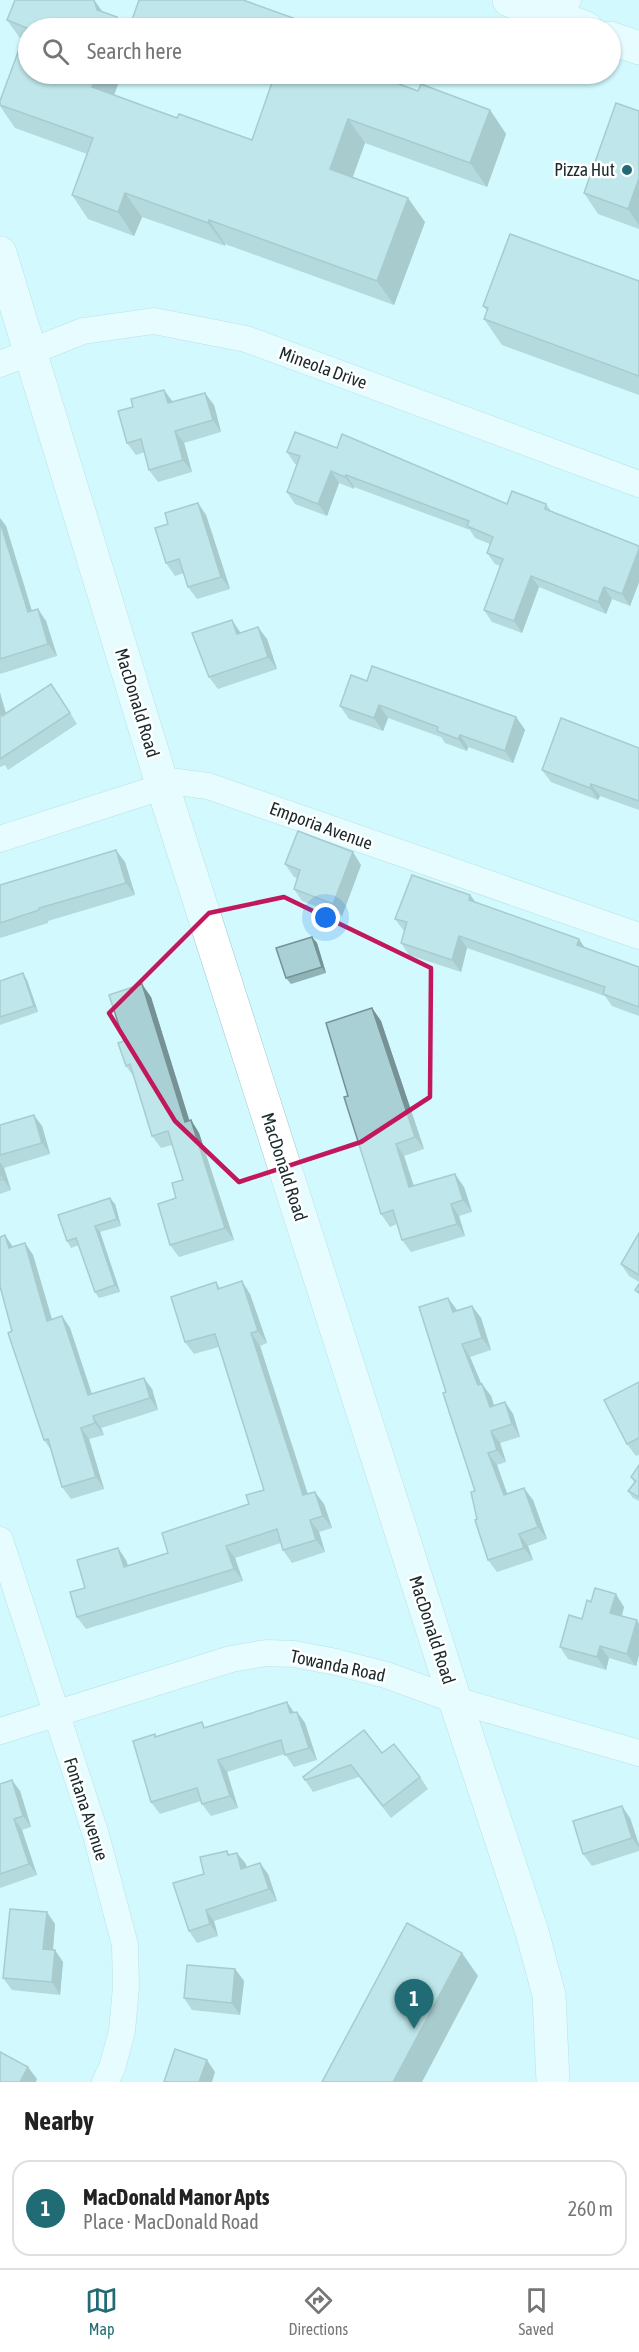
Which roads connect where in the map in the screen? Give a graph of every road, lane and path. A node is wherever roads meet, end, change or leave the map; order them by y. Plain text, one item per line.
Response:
1 (509, 0) edge
2 (567, 12) edge
3 (621, 42) edge
4 (639, 48) edge
5 (0, 253) edge
6 (15, 359) edge
7 (639, 484) edge
8 (163, 787) junction
9 (0, 838) edge
10 (639, 936) edge
11 (0, 1540) edge
12 (455, 1700) junction
13 (55, 1714) junction
14 (0, 1731) edge
15 (639, 1753) edge
16 (105, 2082) edge
17 (553, 2082) edge

1 - 2 street
3 - 4 street
5 - 6 street, MacDonald Road
6 - 7 street, Mineola Drive
6 - 8 street, MacDonald Road
8 - 9 street, Emporia Avenue
8 - 10 street, Emporia Avenue
8 - 12 street, MacDonald Road
11 - 13 street, Fontana Avenue
12 - 13 street, Towanda Road
12 - 15 street, Towanda Road
12 - 17 street, MacDonald Road
13 - 14 street, Towanda Road
13 - 16 street, Fontana Avenue

